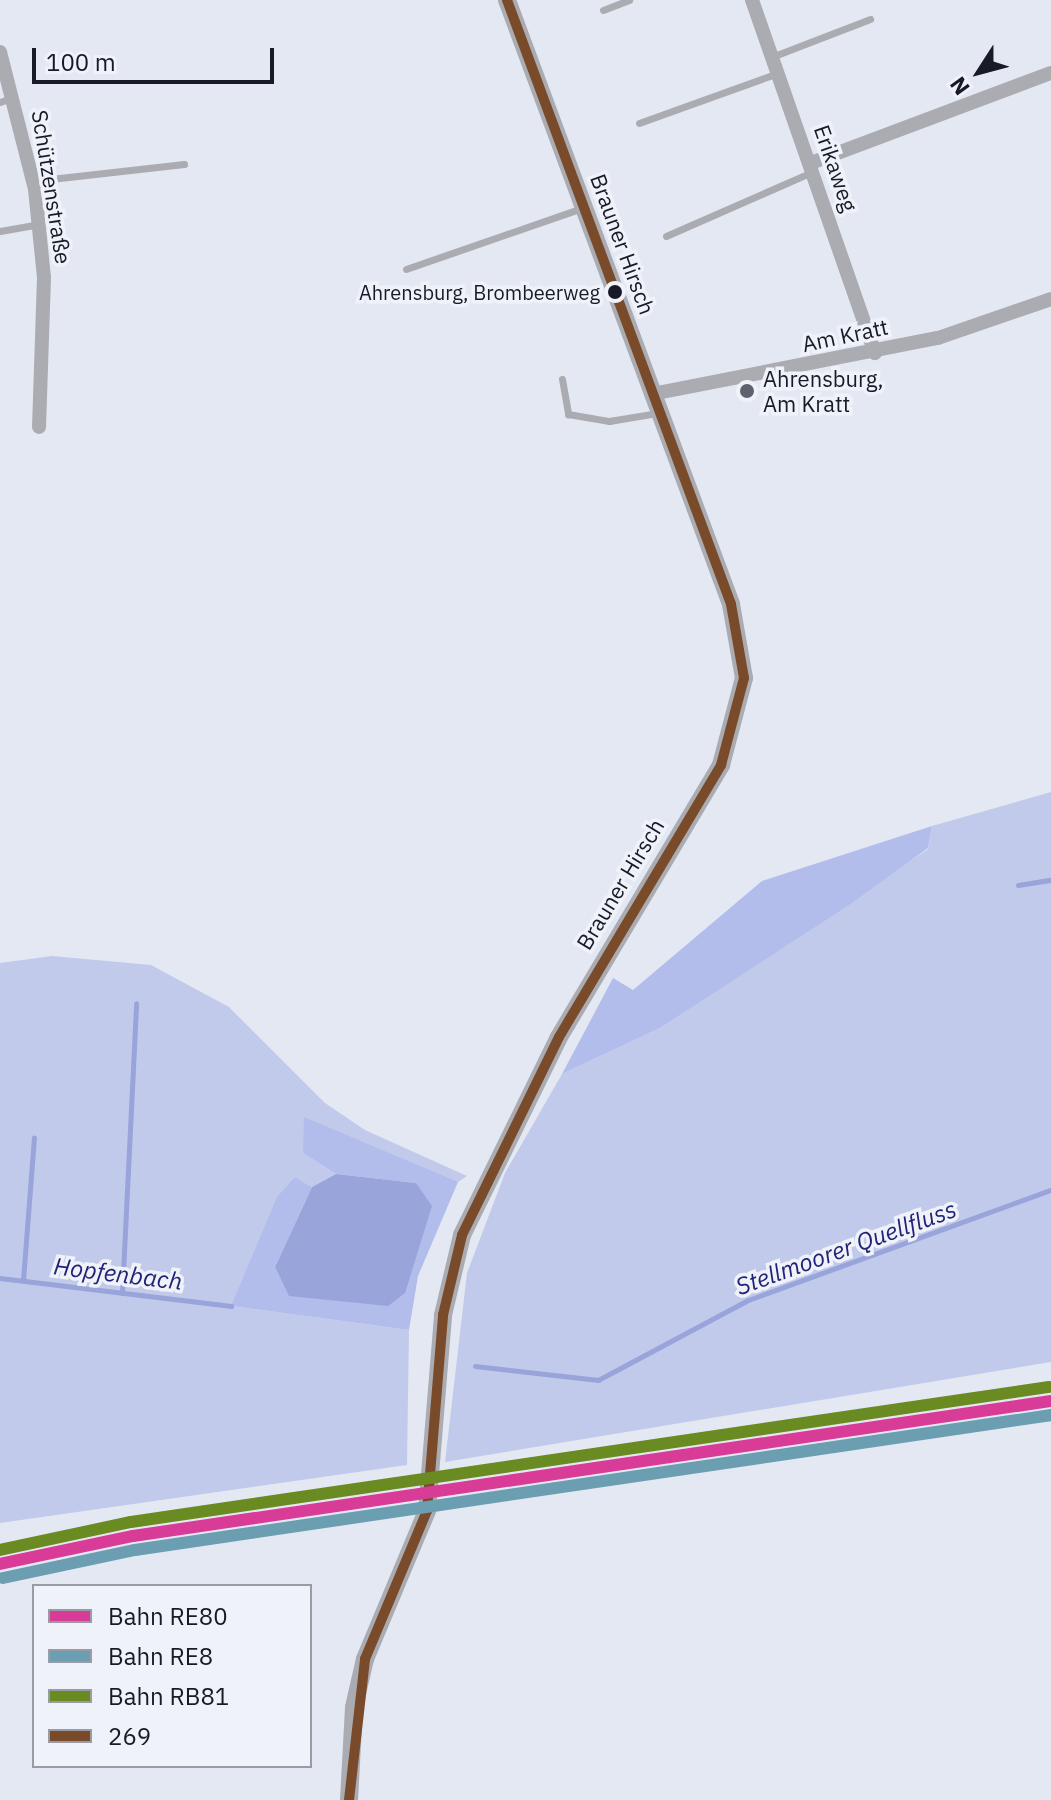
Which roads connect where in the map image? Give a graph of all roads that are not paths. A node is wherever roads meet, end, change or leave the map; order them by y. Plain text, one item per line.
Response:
1 (507, 0) edge
2 (629, 0) edge
3 (752, 0) edge
4 (603, 10) dead end
5 (870, 19) dead end
6 (0, 52) edge
7 (774, 56) junction
8 (780, 72) junction
9 (1051, 73) edge
10 (16, 96) junction
11 (0, 102) edge
12 (639, 123) dead end
13 (184, 164) dead end
14 (813, 167) junction
15 (33, 181) junction
16 (585, 207) junction
17 (38, 224) junction
18 (0, 231) edge
19 (666, 236) dead end
20 (406, 269) dead end
21 (1049, 304) edge
22 (875, 353) junction
23 (562, 379) dead end
24 (652, 394) junction
25 (658, 413) junction
26 (39, 427) dead end
27 (349, 1800) edge

1 - 16 street, Brauner Hirsch
2 - 4 lane
3 - 7 street, Erikaweg
5 - 7 lane
6 - 10 street, Schützenstraße
7 - 8 street, Erikaweg
8 - 12 lane
8 - 14 street, Erikaweg
9 - 14 street
10 - 11 lane
10 - 15 street, Schützenstraße
13 - 15 lane
14 - 19 lane
14 - 22 street, Erikaweg
15 - 17 street, Schützenstraße
16 - 20 lane
16 - 24 street, Brauner Hirsch
17 - 18 lane
17 - 26 street, Schützenstraße
21 - 22 street, Am Kratt
22 - 24 street, Am Kratt
23 - 25 lane
24 - 25 street, Brauner Hirsch
25 - 27 street, Brauner Hirsch

